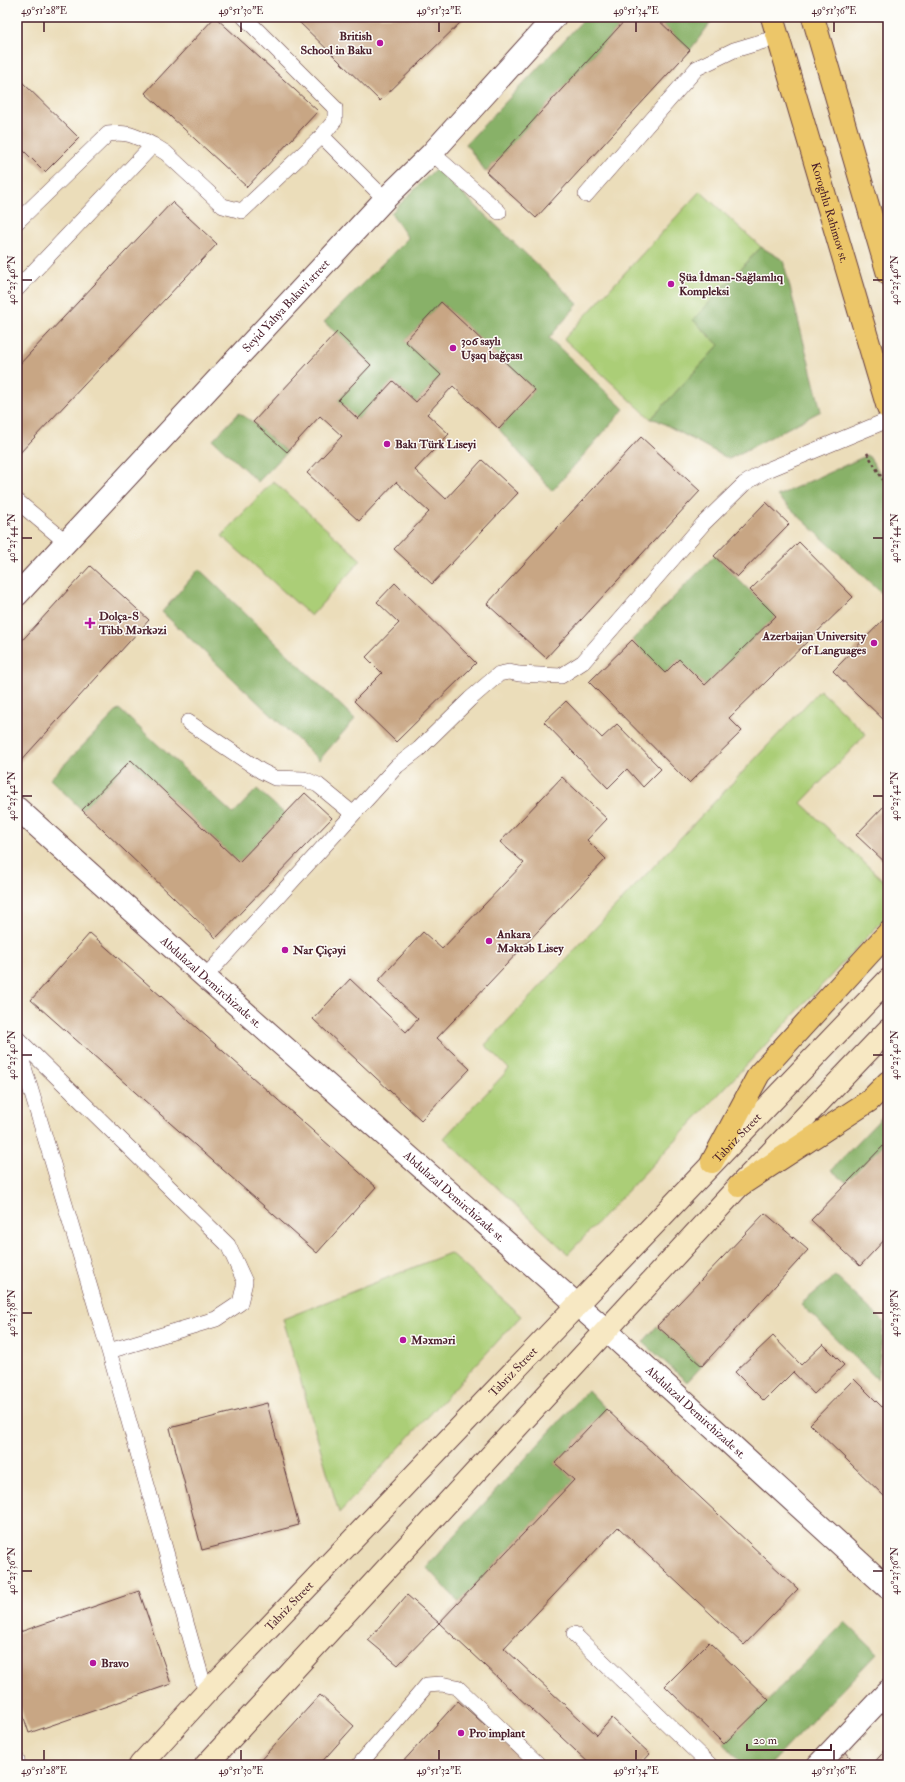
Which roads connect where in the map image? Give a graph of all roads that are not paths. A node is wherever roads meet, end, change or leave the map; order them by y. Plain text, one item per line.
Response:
1 (244, 17) edge
2 (555, 17) edge
3 (813, 17) edge
4 (775, 27) edge
5 (322, 136) junction
6 (153, 145) junction
7 (432, 152) junction
8 (586, 195) dead end
9 (385, 198) junction
10 (499, 212) dead end
11 (17, 222) edge
12 (888, 274) edge
13 (17, 289) edge
14 (888, 408) edge
15 (888, 420) edge
16 (17, 501) edge
17 (66, 542) junction
18 (17, 595) edge
19 (188, 722) dead end
20 (17, 808) edge
21 (352, 813) junction
22 (888, 933) edge
23 (205, 977) junction
24 (888, 980) edge
25 (888, 1030) edge
26 (17, 1038) edge
27 (17, 1044) edge
28 (888, 1082) edge
29 (712, 1162) junction
30 (739, 1186) junction
31 (578, 1306) junction
32 (606, 1330) junction
33 (109, 1351) junction
34 (888, 1588) edge
35 (574, 1634) dead end
36 (888, 1691) edge
37 (206, 1693) junction
38 (17, 1760) edge
39 (18, 1765) edge
40 (140, 1765) edge
41 (206, 1765) edge
42 (359, 1765) edge
43 (539, 1765) edge
44 (710, 1765) edge
45 (818, 1765) edge

1 - 5 lane
2 - 7 street, Seyid Yahya Bakuvi street
3 - 12 main road
4 - 8 lane
4 - 14 main road, Koroghlu Rahimov st.
5 - 6 lane
5 - 9 lane
6 - 11 lane
6 - 13 lane
7 - 9 street, Seyid Yahya Bakuvi street
7 - 10 lane
9 - 17 street, Seyid Yahya Bakuvi street
15 - 21 lane
16 - 17 lane
17 - 18 street, Seyid Yahya Bakuvi street
19 - 21 lane
20 - 23 street, Abdulazal Demirchizade st.
21 - 23 lane
22 - 29 main road
23 - 31 street, Abdulazal Demirchizade st.
24 - 29 main road, Tabriz Street
25 - 30 main road
26 - 33 lane
27 - 33 lane
28 - 30 main road
29 - 31 main road, Tabriz Street
30 - 32 main road
31 - 32 street, Abdulazal Demirchizade st.
31 - 37 main road, Tabriz Street
32 - 34 street, Abdulazal Demirchizade st.
32 - 41 main road
33 - 37 lane
35 - 44 lane
36 - 45 street
37 - 40 main road, Tabriz Street
38 - 39 lane
42 - 43 lane

